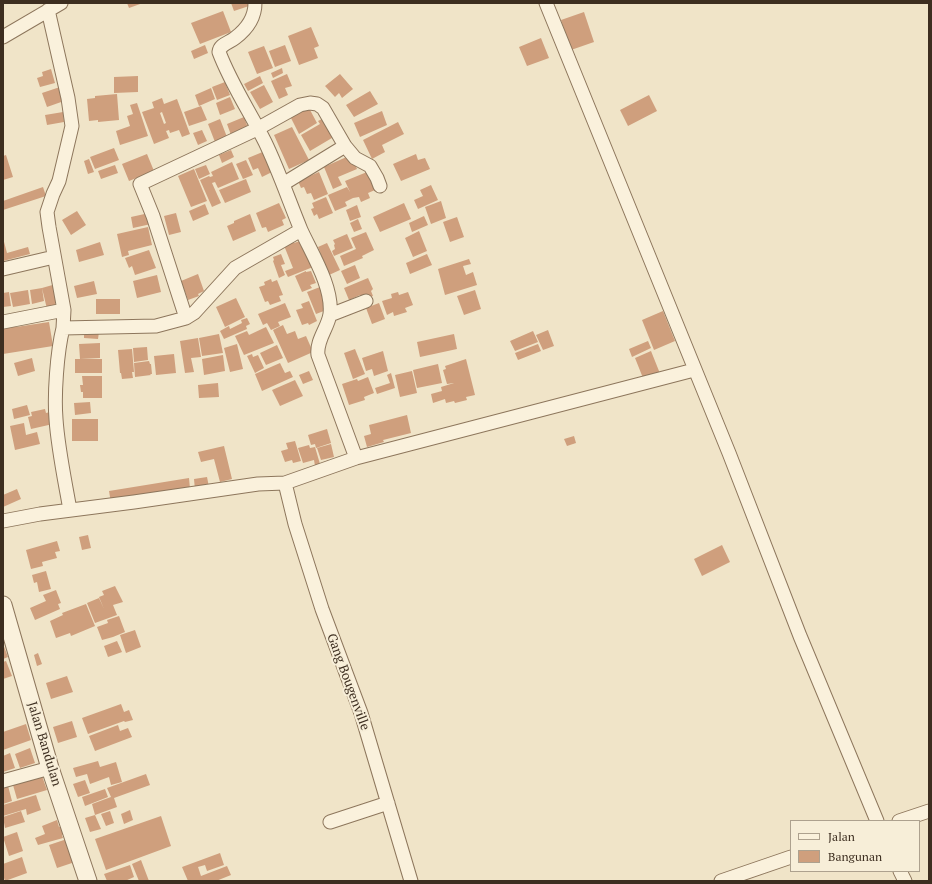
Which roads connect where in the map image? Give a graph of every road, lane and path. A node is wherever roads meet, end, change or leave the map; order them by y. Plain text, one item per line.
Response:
1 (61, 3) edge
2 (255, 3) edge
3 (546, 3) edge
4 (48, 10) junction
5 (3, 36) edge
6 (257, 129) junction
7 (345, 146) junction
8 (282, 184) junction
9 (380, 186) dead end
10 (301, 230) junction
11 (54, 257) junction
12 (3, 269) edge
13 (366, 301) dead end
14 (64, 310) junction
15 (330, 316) junction
16 (186, 318) junction
17 (3, 322) edge
18 (63, 328) junction
19 (694, 370) junction
20 (356, 458) junction
21 (285, 483) junction
22 (70, 510) junction
23 (3, 521) edge
24 (3, 606) edge
25 (50, 768) junction
26 (3, 782) edge
27 (388, 803) junction
28 (929, 812) edge
29 (877, 820) edge
30 (902, 820) edge
31 (330, 822) dead end
32 (790, 857) edge
33 (900, 872) edge
34 (88, 881) edge
35 (412, 881) edge
36 (721, 881) edge
37 (905, 881) edge

1 - 4 street
2 - 6 street
3 - 19 street
4 - 5 street
4 - 11 street
6 - 7 street
6 - 8 street
6 - 16 street
7 - 8 street
7 - 9 street
8 - 10 street
10 - 15 street
10 - 16 street
11 - 12 street
11 - 14 street
13 - 15 street
14 - 17 street
14 - 18 street
15 - 20 street
16 - 18 street
18 - 22 street
19 - 20 street
19 - 29 street
20 - 21 street
21 - 22 street
21 - 27 street, Gang Bougenville
22 - 23 street
24 - 25 street, Jalan Bandulan
25 - 26 street
25 - 34 street, Jalan Bandulan
27 - 31 street
27 - 35 street, Gang Bougenville
28 - 30 street
32 - 36 street
33 - 37 street

